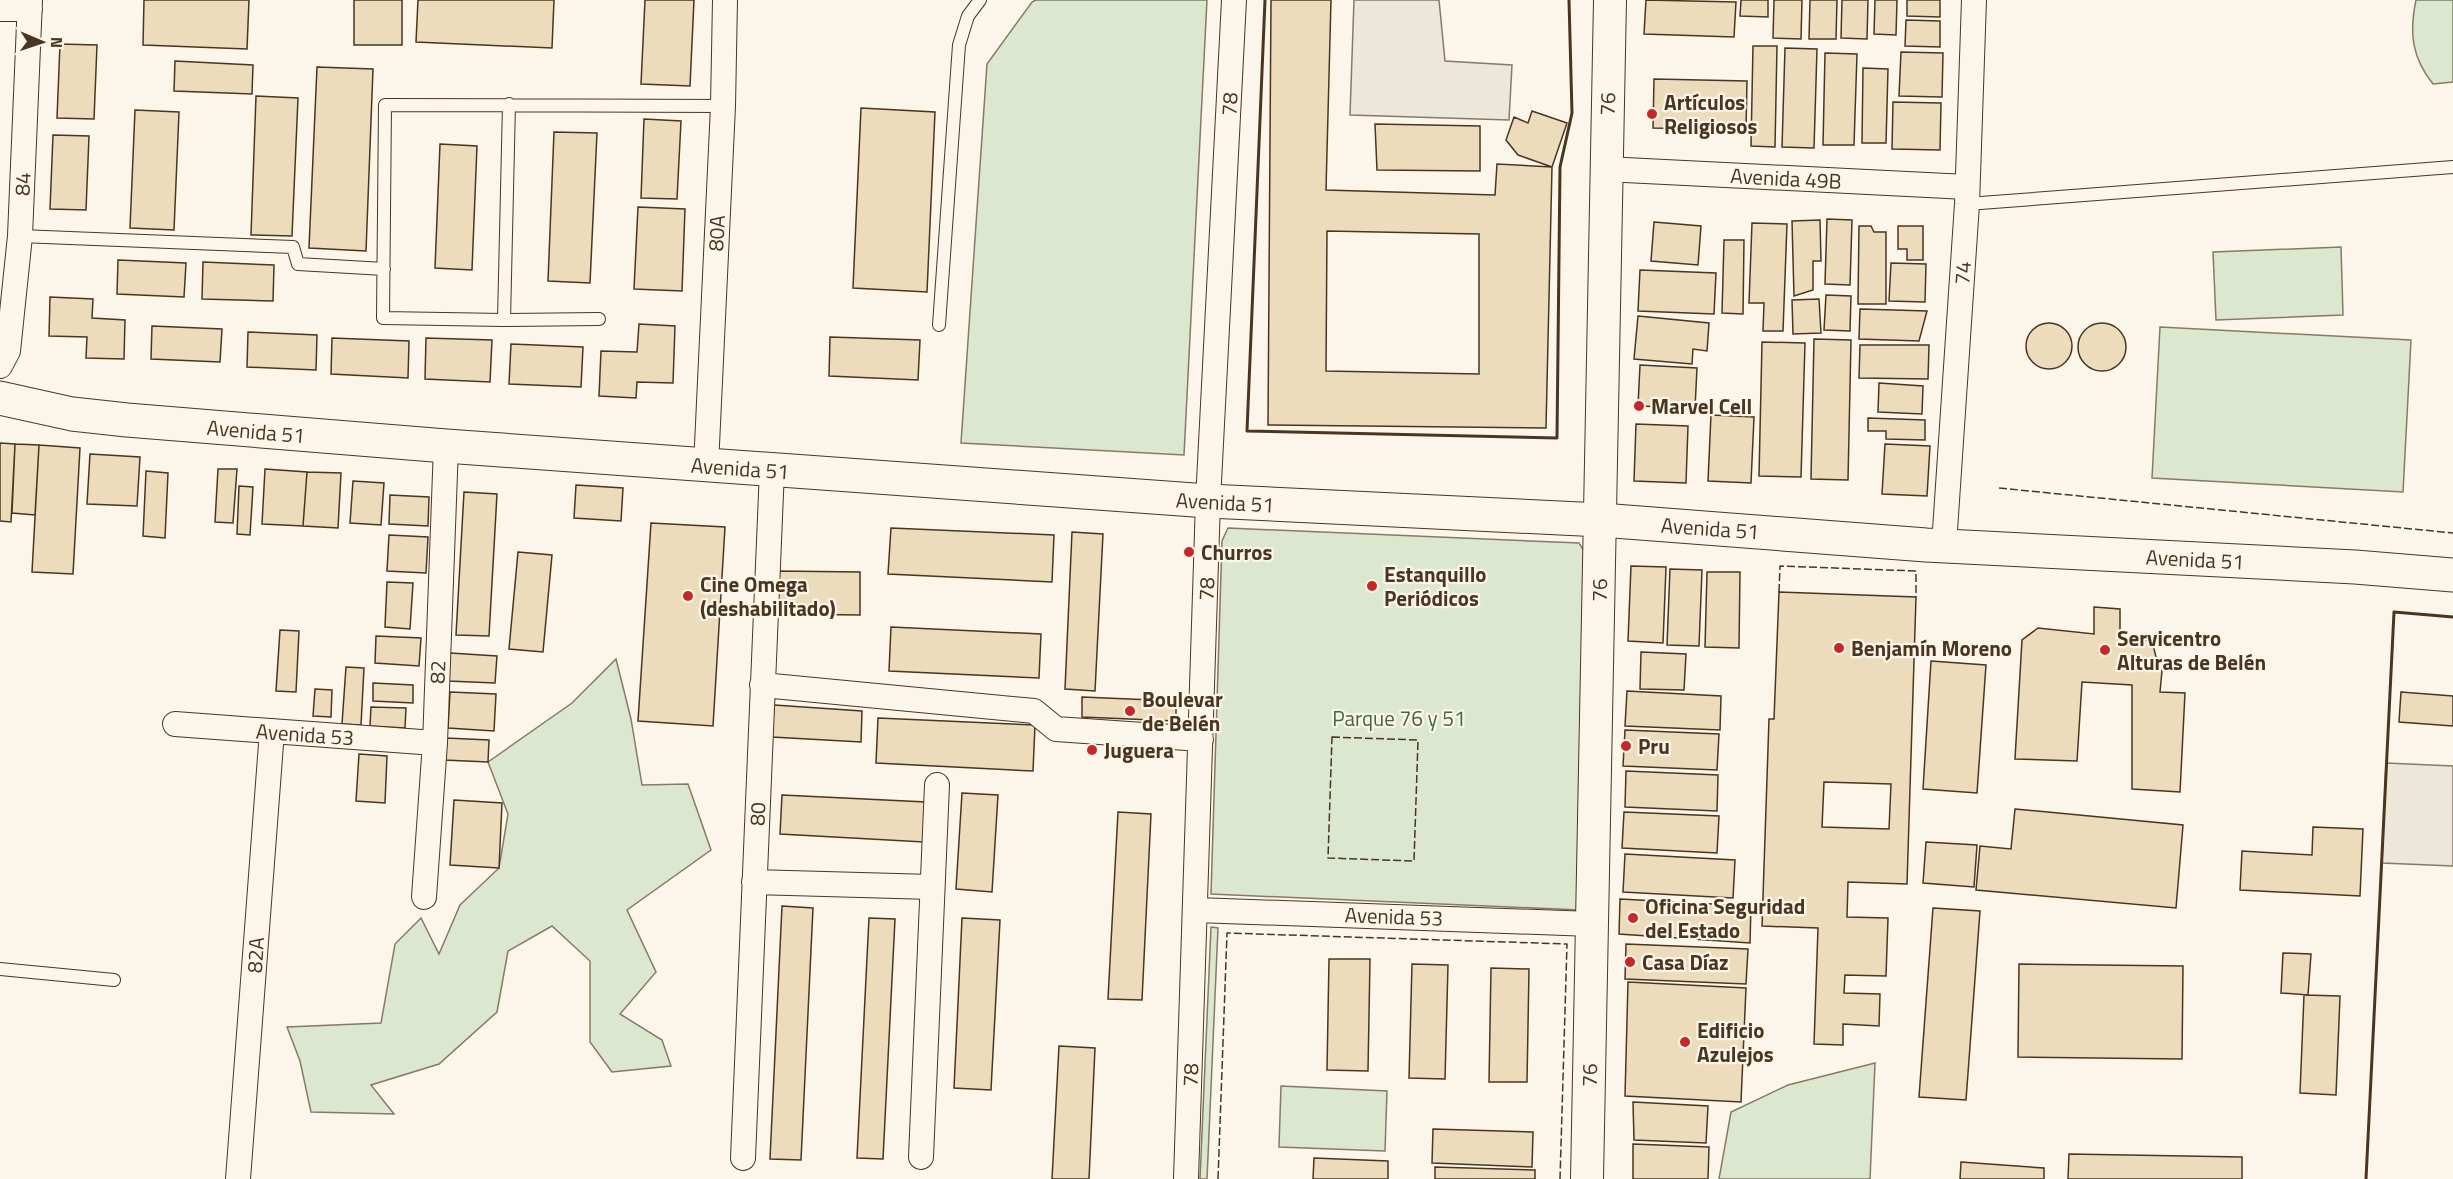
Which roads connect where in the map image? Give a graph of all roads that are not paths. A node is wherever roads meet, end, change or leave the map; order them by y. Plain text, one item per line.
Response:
1 (725, 0) edge
2 (980, 0) edge
3 (1234, 0) edge
4 (1610, 0) edge
5 (1974, 0) edge
6 (30, 5) edge
7 (0, 9) edge
8 (509, 104) junction
9 (723, 106) junction
10 (2453, 167) edge
11 (1605, 169) junction
12 (1967, 196) junction
13 (20, 236) junction
14 (384, 269) junction
15 (599, 319) dead end
16 (504, 320) junction
17 (939, 325) dead end
18 (0, 366) edge
19 (0, 398) edge
20 (446, 446) junction
21 (706, 466) junction
22 (772, 470) junction
23 (1209, 501) junction
24 (1601, 520) junction
25 (1944, 546) junction
26 (2453, 575) edge
27 (762, 685) junction
28 (175, 724) dead end
29 (272, 731) junction
30 (1201, 739) junction
31 (435, 743) junction
32 (937, 785) dead end
33 (754, 882) junction
34 (932, 887) junction
35 (424, 897) dead end
36 (1196, 910) junction
37 (1592, 924) junction
38 (0, 969) edge
39 (114, 980) dead end
40 (921, 1157) dead end
41 (743, 1158) dead end
42 (238, 1179) edge
43 (1186, 1179) edge
44 (1587, 1179) edge

1 - 9 street, 80A
2 - 17 lane
3 - 23 street, 78
4 - 11 street, 76
5 - 12 street, 74
6 - 7 street
6 - 13 street, 84
8 - 9 lane
8 - 14 lane
8 - 16 lane
9 - 21 street, 80A
10 - 12 lane
11 - 12 street, Avenida 49B
11 - 24 street, 76
12 - 25 street, 74
13 - 14 lane
13 - 18 street, 84
14 - 16 lane
15 - 16 lane
19 - 20 main road, Avenida 51
20 - 21 main road, Avenida 51
20 - 31 street, 82
21 - 22 main road, Avenida 51
22 - 23 main road, Avenida 51
22 - 27 street, 80
23 - 24 main road, Avenida 51
23 - 30 street, 78
24 - 25 main road, Avenida 51
24 - 37 street, 76
25 - 26 main road, Avenida 51
27 - 30 street
27 - 33 street, 80
28 - 29 street, Avenida 53
29 - 31 street, Avenida 53
29 - 42 street, 82A
30 - 36 street, 78
31 - 35 street, 82
32 - 34 street
33 - 34 street
33 - 41 street, 80
34 - 40 street
36 - 37 street, Avenida 53
36 - 43 street, 78
37 - 44 street, 76
38 - 39 lane

